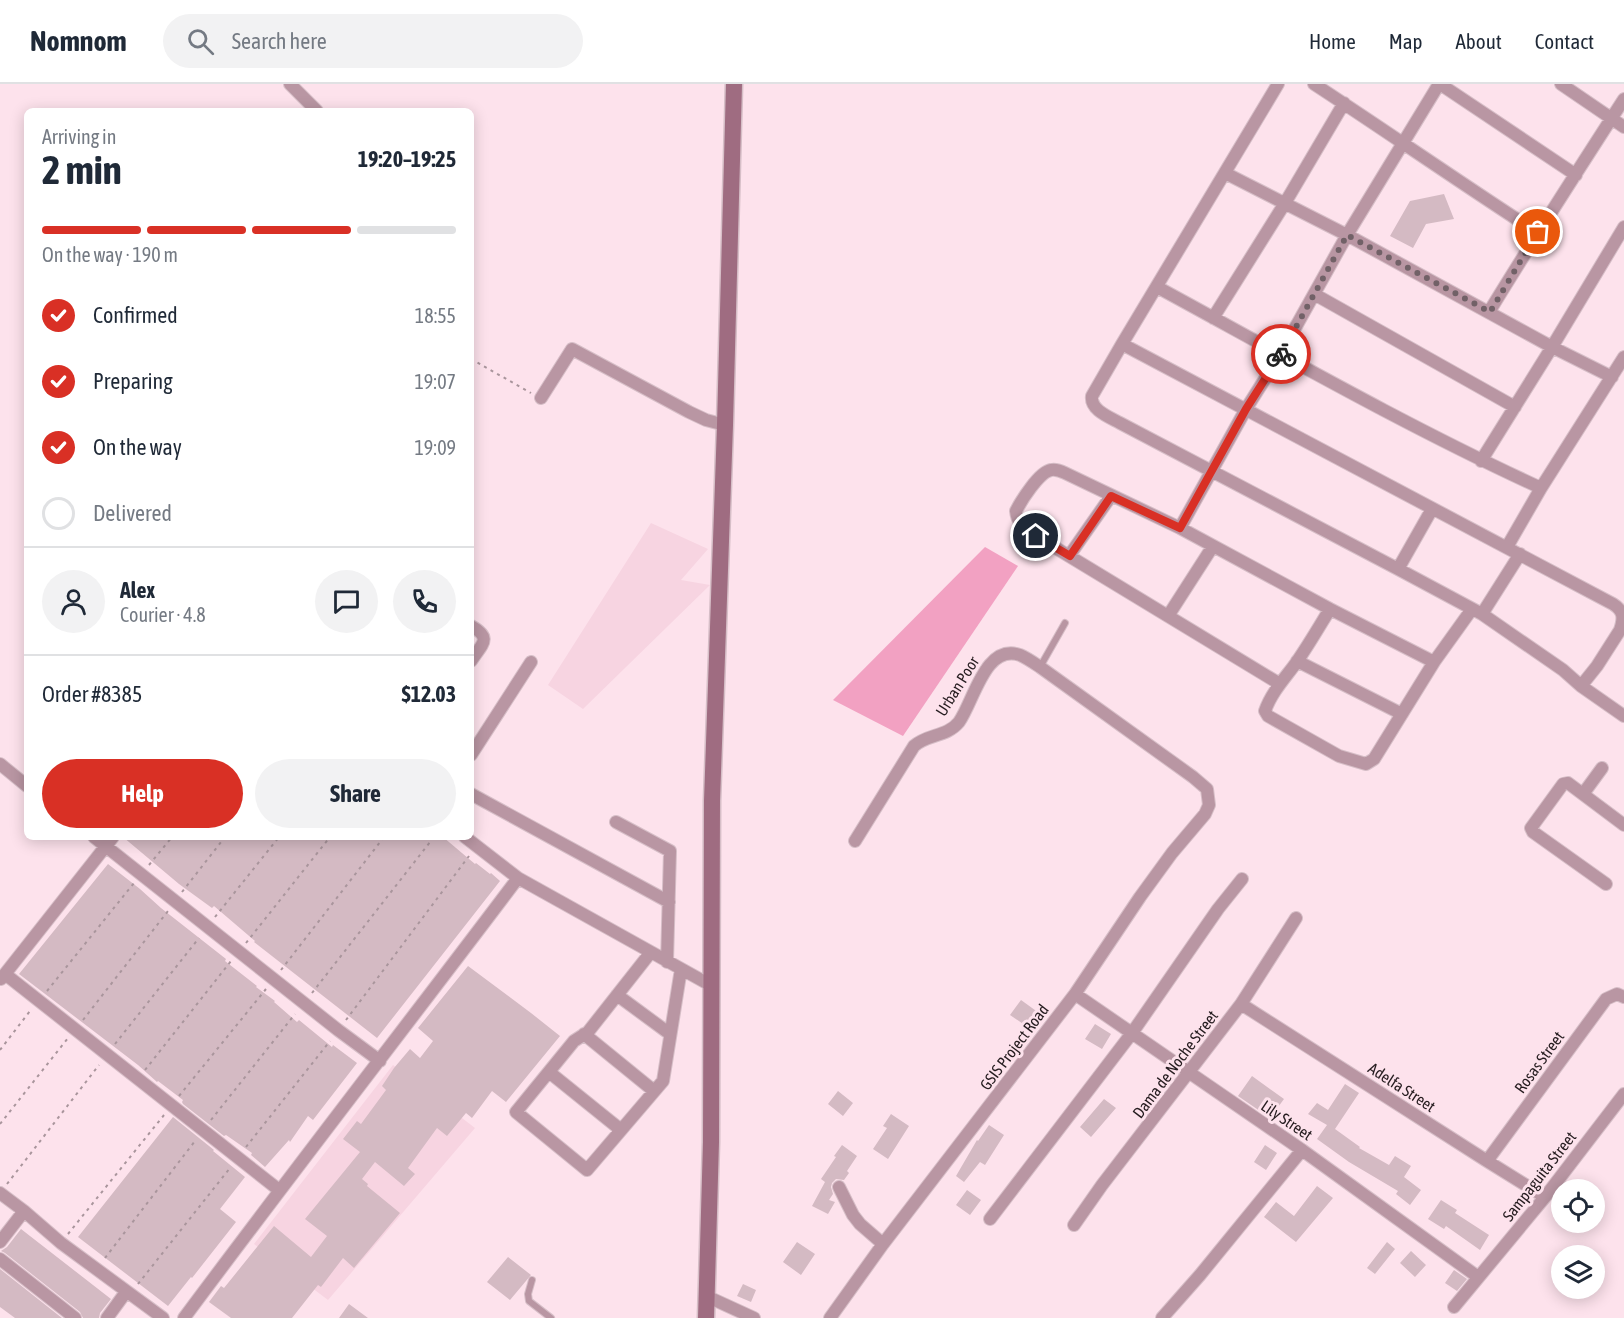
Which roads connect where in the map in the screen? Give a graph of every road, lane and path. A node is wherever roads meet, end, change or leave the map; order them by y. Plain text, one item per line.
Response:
1 (290, 84) edge
2 (734, 84) edge
3 (1278, 84) edge
4 (1314, 84) edge
5 (1440, 84) edge
6 (1561, 84) edge
7 (1624, 99) edge
8 (1344, 103) junction
9 (314, 108) edge
10 (1611, 119) junction
11 (1624, 127) edge
12 (1403, 142) junction
13 (1225, 173) junction
14 (1576, 175) junction
15 (1285, 203) junction
16 (1624, 227) edge
17 (1538, 232) junction
18 (1347, 235) junction
19 (1157, 287) junction
20 (1314, 294) junction
21 (1490, 312) junction
22 (1213, 318) junction
23 (1122, 344) junction
24 (1552, 347) junction
25 (1280, 355) junction
26 (1624, 357) edge
27 (474, 361) edge
28 (1611, 377) junction
29 (541, 398) joint
30 (1515, 407) junction
31 (1246, 409) junction
32 (726, 425) junction
33 (1481, 461) junction
34 (1212, 471) junction
35 (1541, 488) junction
36 (1111, 496) junction
37 (1432, 509) junction
38 (1180, 528) junction
39 (1213, 546) junction
40 (1507, 547) junction
41 (1520, 554) junction
42 (1070, 556) junction
43 (1398, 569) junction
44 (1330, 609) junction
45 (1477, 612) junction
46 (1168, 616) junction
47 (1065, 622) dead end
48 (474, 628) edge
49 (474, 656) edge
50 (1297, 661) junction
51 (531, 662) dead end
52 (1434, 662) junction
53 (1040, 667) junction
54 (1281, 684) junction
55 (1581, 686) junction
56 (1402, 714) junction
57 (1624, 717) edge
58 (474, 750) edge
59 (0, 764) edge
60 (1602, 768) dead end
61 (24, 782) edge
62 (1207, 789) joint
63 (1583, 794) junction
64 (474, 796) edge
65 (616, 822) dead end
66 (1624, 825) edge
67 (170, 840) edge
68 (223, 840) edge
69 (277, 840) edge
70 (382, 840) edge
71 (432, 840) edge
72 (469, 840) edge
73 (855, 841) dead end
74 (109, 842) edge
75 (476, 846) junction
76 (142, 874) junction
77 (518, 878) junction
78 (1242, 879) dead end
79 (1606, 884) dead end
80 (176, 901) junction
81 (669, 902) junction
82 (1296, 918) dead end
83 (208, 926) junction
84 (651, 952) junction
85 (667, 962) junction
86 (681, 969) junction
87 (3, 977) edge
88 (274, 978) junction
89 (712, 986) junction
90 (617, 994) junction
91 (1075, 994) junction
92 (1624, 997) edge
93 (39, 1000) junction
94 (304, 1003) junction
95 (1241, 1004) junction
96 (75, 1030) junction
97 (338, 1030) junction
98 (1132, 1033) junction
99 (584, 1034) junction
100 (670, 1034) junction
101 (0, 1050) edge
102 (107, 1055) junction
103 (380, 1061) junction
104 (549, 1072) junction
105 (1189, 1074) junction
106 (654, 1091) junction
107 (1624, 1094) edge
108 (171, 1106) junction
109 (0, 1124) edge
110 (621, 1130) junction
111 (203, 1131) junction
112 (1302, 1150) junction
113 (237, 1158) junction
114 (1487, 1161) junction
115 (839, 1187) dead end
116 (4, 1188) edge
117 (279, 1190) junction
118 (1545, 1197) junction
119 (24, 1211) junction
120 (990, 1219) dead end
121 (1074, 1225) dead end
122 (0, 1242) edge
123 (61, 1243) junction
124 (884, 1244) junction
125 (0, 1259) edge
126 (96, 1270) junction
127 (1478, 1277) junction
128 (532, 1280) dead end
129 (128, 1293) junction
130 (706, 1296) junction
131 (1454, 1307) dead end
132 (75, 1318) edge
133 (108, 1318) edge
134 (163, 1318) edge
135 (184, 1318) edge
136 (551, 1318) edge
137 (706, 1318) edge
138 (754, 1318) edge
139 (830, 1318) edge
140 (1162, 1318) edge

1 - 9 street
2 - 32 street
3 - 13 street
4 - 8 street
5 - 12 street
5 - 14 street
6 - 10 street
7 - 10 street
8 - 12 street
8 - 15 street
10 - 11 street
10 - 14 street
12 - 17 street
12 - 18 street
13 - 15 street
13 - 19 street
14 - 17 street
15 - 18 street
15 - 22 street
16 - 24 street
17 - 21 street
18 - 20 street
18 - 21 street
19 - 22 street
19 - 23 street
20 - 25 street
20 - 30 street
21 - 24 street
22 - 25 street
23 - 31 street
23 - 34 street
24 - 28 street
24 - 30 street
25 - 31 street
25 - 33 street
26 - 28 street
27 - 29 path
28 - 35 street
29 - 32 street
30 - 33 street
31 - 34 street
31 - 37 street
32 - 89 street
33 - 35 street
34 - 38 street
34 - 43 street
35 - 40 street
36 - 38 street
36 - 42 street
36 - 42 street
37 - 40 street
37 - 43 street
38 - 39 street
39 - 44 street
39 - 46 street
40 - 41 street
41 - 45 street
41 - 55 street
42 - 46 street
43 - 45 street
44 - 50 street
44 - 52 street
45 - 52 street
45 - 55 street
46 - 54 street
47 - 53 lane
48 - 49 street
50 - 54 street
50 - 56 street
51 - 58 street
52 - 56 street
53 - 62 street, Urban Poor
53 - 73 street, Urban Poor
54 - 56 street
55 - 57 street
59 - 61 street
60 - 63 street
62 - 91 street, GSIS Project Road
63 - 66 street
63 - 79 street
64 - 81 street
65 - 81 street
67 - 76 path
68 - 80 path
69 - 83 path
70 - 88 path
71 - 94 path
72 - 75 street
74 - 76 street
74 - 87 street
75 - 77 street
75 - 97 path
76 - 80 street
76 - 93 path
77 - 84 street
77 - 103 street
78 - 98 street
80 - 83 street
80 - 96 path
81 - 85 street
82 - 95 street, Dama de Noche Street
83 - 88 street
83 - 102 path
84 - 85 street
84 - 90 street
85 - 86 street
86 - 89 street
86 - 100 street
87 - 93 street
88 - 94 street
88 - 108 path
89 - 130 street
90 - 99 street
90 - 100 street
91 - 98 street, Lily Street
91 - 124 street, GSIS Project Road
92 - 114 street, Rosas Street
93 - 96 street
93 - 101 path
94 - 97 street
94 - 111 path
95 - 105 street, Dama de Noche Street
95 - 114 street, Adelfa Street
96 - 102 street
96 - 109 path
97 - 103 street
97 - 113 path
98 - 105 street, Lily Street
98 - 120 street
99 - 104 street
99 - 106 street
100 - 106 street
102 - 108 street
102 - 116 path
103 - 117 street
104 - 110 street
104 - 110 street
105 - 112 street, Lily Street
105 - 121 street, Dama de Noche Street
106 - 110 street
107 - 118 street, Sampaguita Street
108 - 111 street
108 - 123 path
111 - 113 street
111 - 126 path
112 - 127 street, Lily Street
112 - 140 street
113 - 117 street
113 - 129 path
114 - 118 street, Adelfa Street
115 - 124 street
116 - 119 street
117 - 135 street
118 - 127 street, Sampaguita Street
119 - 122 street
119 - 123 street
123 - 126 street
124 - 139 street, GSIS Project Road
125 - 132 street
126 - 129 street
127 - 131 street, Sampaguita Street
128 - 136 lane
129 - 133 street
129 - 134 street
130 - 137 street
130 - 138 street

